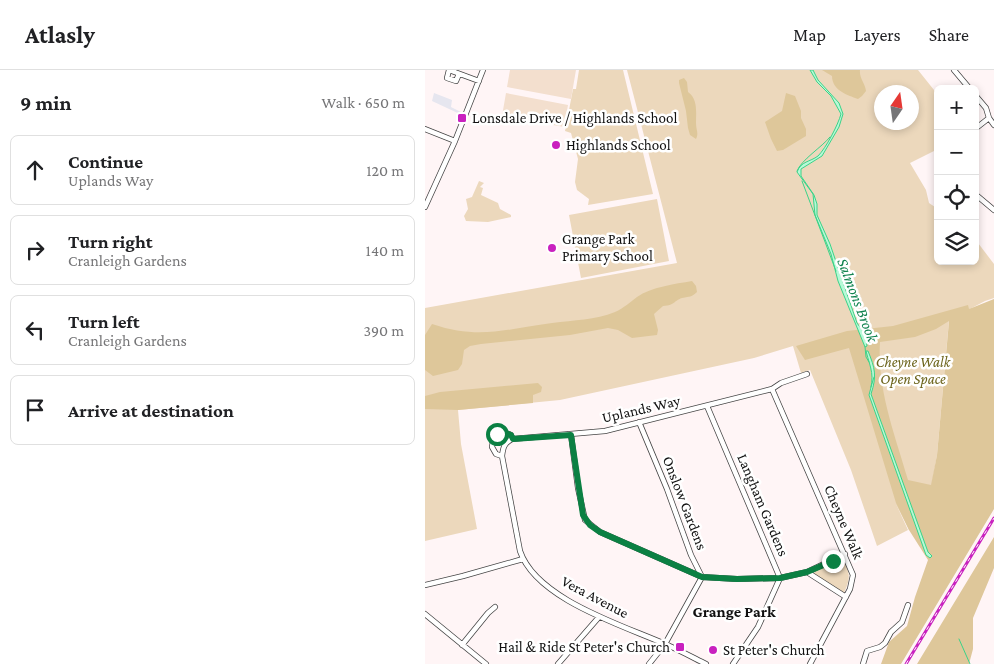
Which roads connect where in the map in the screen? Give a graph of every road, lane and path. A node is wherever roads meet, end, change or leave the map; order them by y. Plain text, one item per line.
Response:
1 (483, 70) edge
2 (954, 70) edge
3 (459, 74) dead end
4 (479, 81) junction
5 (967, 85) edge
6 (979, 100) edge
7 (989, 118) junction
8 (994, 125) edge
9 (979, 126) edge
10 (425, 129) edge
11 (455, 141) junction
12 (427, 194) edge
13 (979, 197) edge
14 (425, 207) edge
15 (994, 210) edge
16 (807, 374) dead end
17 (772, 389) junction
18 (707, 406) junction
19 (639, 422) junction
20 (571, 435) junction
21 (513, 439) junction
22 (502, 456) junction
23 (845, 554) junction
24 (523, 559) junction
25 (807, 572) junction
26 (702, 577) junction
27 (780, 578) junction
28 (425, 585) edge
29 (846, 597) junction
30 (908, 605) dead end
31 (495, 607) dead end
32 (425, 614) edge
33 (599, 616) junction
34 (665, 644) junction
35 (462, 645) junction
36 (486, 664) edge
37 (558, 664) edge
38 (649, 664) edge
39 (706, 664) edge
40 (733, 664) edge
41 (810, 664) edge
42 (863, 664) edge

1 - 4 street
2 - 5 street
3 - 4 street
4 - 11 street
6 - 7 street
7 - 8 street
7 - 9 street
10 - 11 street
11 - 12 street
12 - 14 street
13 - 15 street
16 - 17 street, Uplands Way
17 - 18 street, Uplands Way
17 - 23 street, Cheyne Walk
18 - 19 street, Uplands Way
18 - 27 street, Langham Gardens
19 - 20 street, Uplands Way
19 - 26 street, Onslow Gardens
20 - 21 street, Uplands Way
20 - 26 street
21 - 22 street
21 - 22 street, Uplands Way
22 - 24 street, Vera Avenue
23 - 25 street
23 - 29 street, Cheyne Walk
24 - 28 street
24 - 33 street, Vera Avenue
25 - 27 street
25 - 29 street
26 - 27 street
26 - 34 street
27 - 40 street, Langham Gardens
29 - 41 street, Cheyne Walk
30 - 42 street
31 - 35 street
32 - 35 street
33 - 34 street, Vera Avenue
33 - 37 street
34 - 38 street
34 - 39 street, Vera Avenue
35 - 36 street

